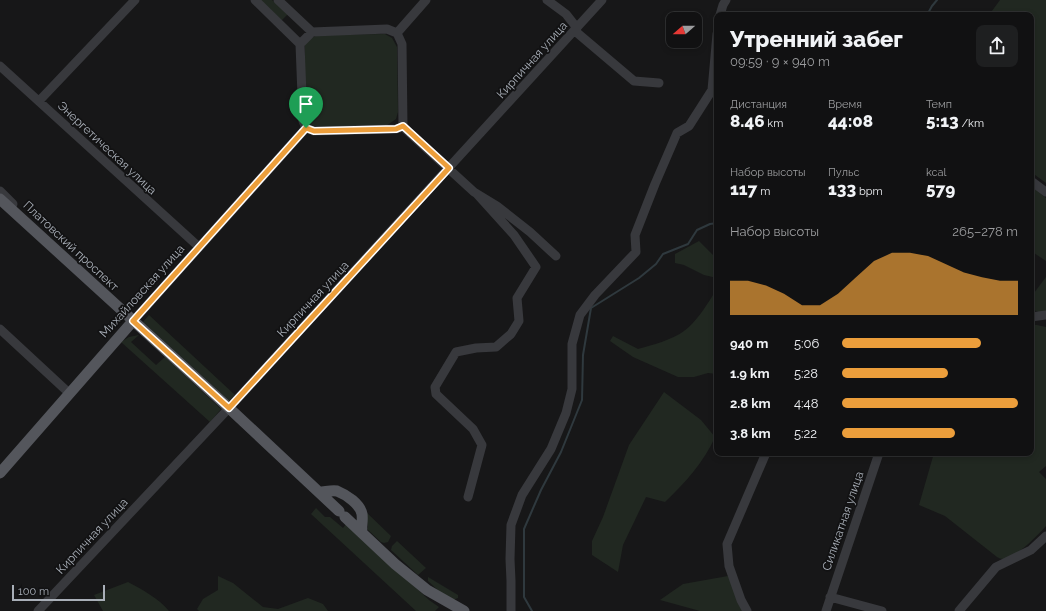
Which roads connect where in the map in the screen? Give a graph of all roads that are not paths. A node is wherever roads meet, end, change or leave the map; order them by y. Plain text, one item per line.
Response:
1 (134, 0) edge
2 (255, 0) edge
3 (278, 0) edge
4 (426, 0) edge
5 (547, 0) edge
6 (602, 0) edge
7 (726, 0) edge
8 (721, 12) edge
9 (576, 30) junction
10 (312, 32) junction
11 (397, 33) junction
12 (300, 44) junction
13 (0, 66) edge
14 (714, 68) edge
15 (659, 83) dead end
16 (39, 101) junction
17 (403, 126) junction
18 (306, 128) junction
19 (449, 168) junction
20 (1034, 183) edge
21 (0, 192) edge
22 (1046, 192) edge
23 (477, 194) junction
24 (0, 199) edge
25 (199, 247) junction
26 (556, 256) dead end
27 (1046, 315) edge
28 (1034, 317) edge
29 (133, 321) junction
30 (0, 330) edge
31 (69, 393) junction
32 (229, 408) junction
33 (765, 456) edge
34 (878, 456) edge
35 (0, 473) edge
36 (318, 492) junction
37 (468, 497) dead end
38 (362, 533) junction
39 (1046, 536) edge
40 (830, 597) junction
41 (38, 611) edge
42 (464, 611) edge
43 (511, 611) edge
44 (747, 611) edge
45 (826, 611) edge
46 (882, 611) edge
47 (960, 611) edge

1 - 16 street
2 - 12 street
3 - 10 street
4 - 11 street
5 - 9 street
6 - 9 street, Кирпичная улица
7 - 8 street
9 - 15 street
9 - 19 street, Кирпичная улица
10 - 11 street
10 - 12 street
11 - 17 street
12 - 18 street
13 - 16 street, Энергетическая улица
14 - 43 street
16 - 25 street, Энергетическая улица
17 - 18 street
17 - 19 street
18 - 25 street, Михайловская улица
19 - 23 street
19 - 32 street, Кирпичная улица
20 - 22 street
21 - 29 street
23 - 26 street
23 - 37 street
24 - 29 main road, Платовский проспект
25 - 29 street, Михайловская улица
27 - 28 street
29 - 31 main road, Михайловская улица
29 - 32 main road, Платовский проспект
30 - 31 street
31 - 35 main road, Михайловская улица
32 - 36 main road, Платовский проспект
32 - 41 street, Кирпичная улица
33 - 44 street
34 - 40 street, Силикатная улица
36 - 38 main road, Платовский проспект
36 - 38 main road
38 - 42 main road, Платовский проспект
39 - 47 street
40 - 45 street, Силикатная улица
40 - 46 street

